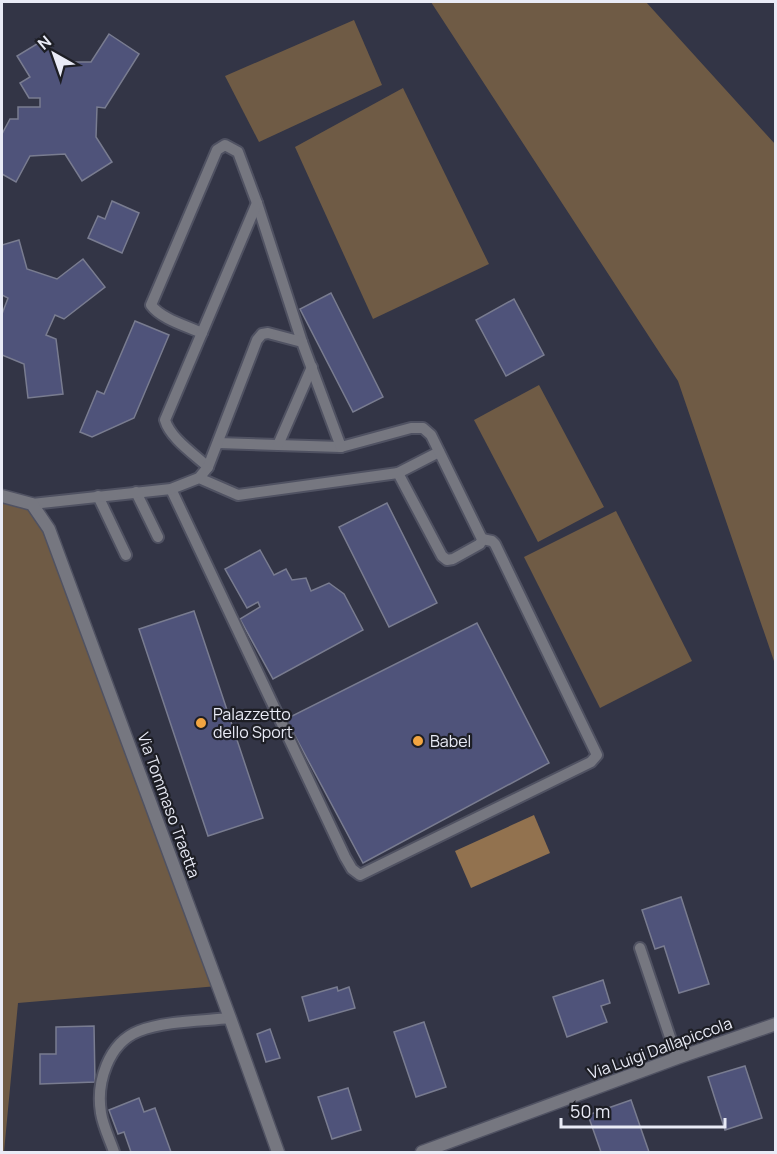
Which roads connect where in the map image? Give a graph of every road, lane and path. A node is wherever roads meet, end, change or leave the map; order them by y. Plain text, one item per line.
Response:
1 (257, 203) junction
2 (202, 333) junction
3 (302, 342) junction
4 (312, 368) junction
5 (218, 443) junction
6 (278, 445) junction
7 (341, 447) junction
8 (439, 452) junction
9 (208, 467) junction
10 (398, 473) junction
11 (199, 478) junction
12 (171, 489) junction
13 (136, 492) junction
14 (2, 496) edge
15 (98, 496) junction
16 (32, 504) junction
17 (158, 537) dead end
18 (483, 539) junction
19 (126, 555) dead end
20 (640, 948) dead end
21 (230, 1018) junction
22 (776, 1024) edge
23 (677, 1058) junction
24 (114, 1152) edge
25 (278, 1152) edge
26 (422, 1152) edge

1 - 2 lane
1 - 2 lane
1 - 3 lane
2 - 9 lane
3 - 4 lane
3 - 5 lane
4 - 6 lane
4 - 7 lane
5 - 6 lane
5 - 9 lane
6 - 7 lane
7 - 8 lane
8 - 10 lane
8 - 18 lane
9 - 11 lane
10 - 11 lane
10 - 18 lane
11 - 12 lane
12 - 13 lane
12 - 18 lane
13 - 15 lane
13 - 17 lane
14 - 16 street
15 - 16 lane
15 - 19 lane
16 - 21 street, Via Tommaso Traetta
20 - 23 lane
21 - 24 lane
21 - 25 street, Via Tommaso Traetta
22 - 23 street, Via Luigi Dallapiccola
23 - 26 street, Via Luigi Dallapiccola

